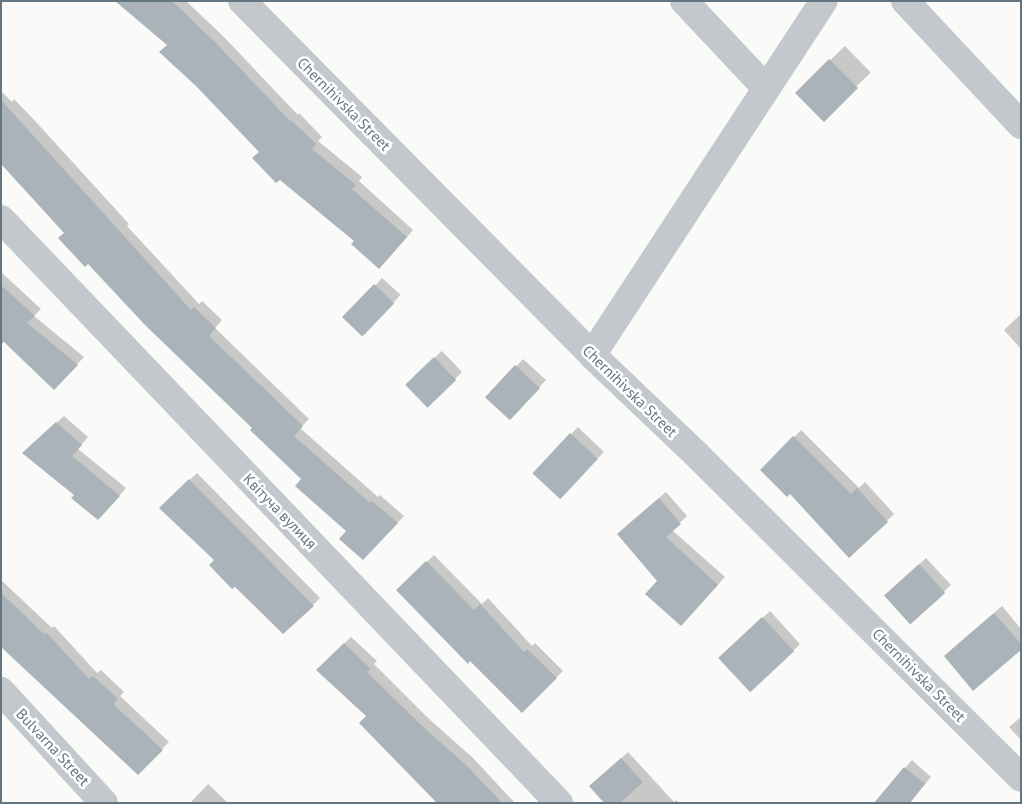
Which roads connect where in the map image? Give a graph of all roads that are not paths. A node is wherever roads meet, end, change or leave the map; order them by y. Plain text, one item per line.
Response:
1 (242, 1) edge
2 (684, 1) edge
3 (824, 1) edge
4 (905, 1) edge
5 (766, 88) junction
6 (1021, 125) edge
7 (1, 219) edge
8 (592, 355) junction
9 (1, 691) edge
10 (1021, 778) edge
11 (104, 803) edge
12 (559, 803) edge

1 - 8 street, Chernihivska Street
2 - 5 street
3 - 5 street
4 - 6 street
5 - 8 street
7 - 12 street, Квітуча вулиця
8 - 10 street, Chernihivska Street
9 - 11 street, Bulvarna Street

